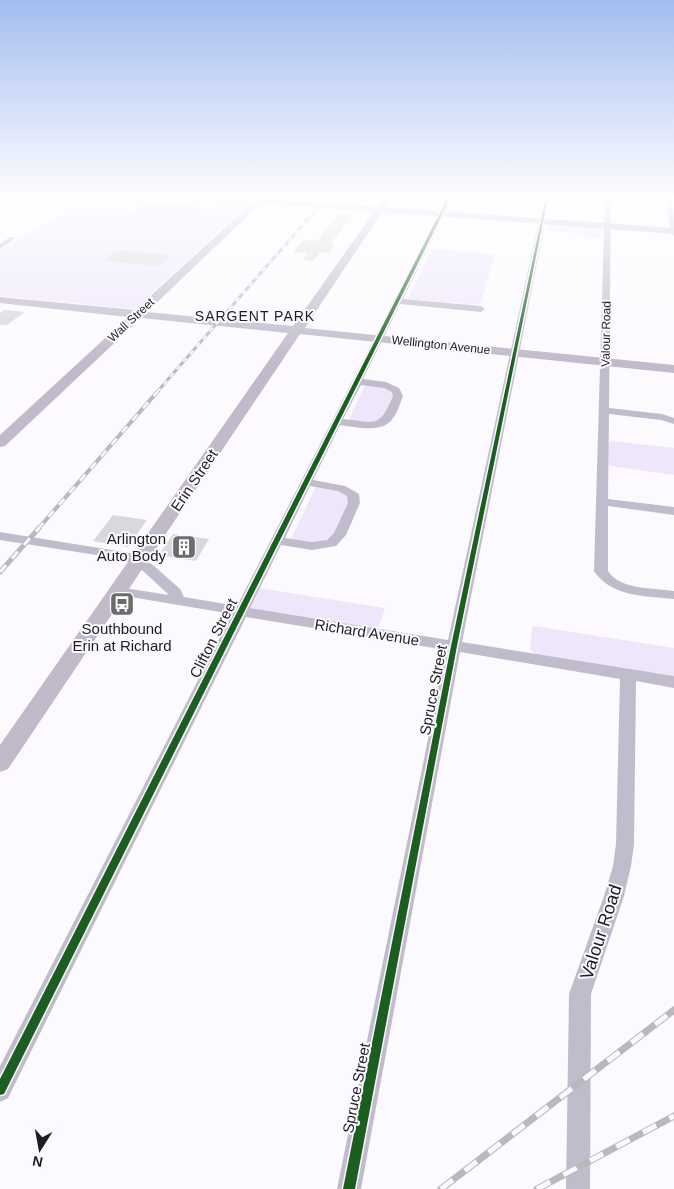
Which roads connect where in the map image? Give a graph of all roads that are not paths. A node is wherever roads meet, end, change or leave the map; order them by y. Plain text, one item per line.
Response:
1 (204, 252) edge
2 (350, 252) edge
3 (422, 252) edge
4 (536, 252) edge
5 (608, 252) edge
6 (0, 300) edge
7 (398, 301) junction
8 (481, 309) dead end
9 (138, 314) junction
10 (297, 330) junction
11 (377, 339) junction
12 (516, 353) junction
13 (606, 362) junction
14 (674, 369) edge
15 (356, 381) junction
16 (604, 410) junction
17 (674, 421) edge
18 (337, 422) junction
19 (0, 444) edge
20 (306, 482) junction
21 (602, 502) junction
22 (674, 511) edge
23 (0, 536) edge
24 (276, 540) junction
25 (138, 562) junction
26 (118, 591) junction
27 (674, 594) edge
28 (179, 601) junction
29 (240, 611) junction
30 (454, 646) junction
31 (628, 674) junction
32 (674, 682) edge
33 (0, 763) edge
34 (0, 1090) edge
35 (349, 1189) edge
36 (578, 1189) edge

1 - 9 main road, Wall Street
2 - 10 main road, Erin Street
3 - 7 street, Clifton Street
4 - 12 street, Spruce Street
5 - 13 street, Valour Road
6 - 9 main road, Wellington Avenue
7 - 8 street
7 - 11 street, Clifton Street
9 - 10 main road, Wellington Avenue
9 - 19 main road, Wall Street
10 - 11 main road, Wellington Avenue
10 - 25 main road, Erin Street
11 - 12 main road, Wellington Avenue
11 - 15 street, Clifton Street
12 - 13 main road, Wellington Avenue
12 - 30 street, Spruce Street
13 - 14 main road, Wellington Avenue
13 - 16 street, Valour Road
15 - 18 street, Clifton Street
15 - 18 street
16 - 17 street
16 - 21 street, Valour Road
18 - 20 street, Clifton Street
20 - 24 street, Clifton Street
20 - 24 street
21 - 22 street
21 - 27 street, Valour Road
23 - 25 street
24 - 29 street, Clifton Street
25 - 26 main road, Erin Street
25 - 28 street
26 - 28 street, Richard Avenue
26 - 33 main road, Erin Street
28 - 29 street, Richard Avenue
29 - 30 street, Richard Avenue
29 - 34 street, Clifton Street
30 - 31 street, Richard Avenue
30 - 35 street, Spruce Street
31 - 32 street, Richard Avenue
31 - 36 street, Valour Road

